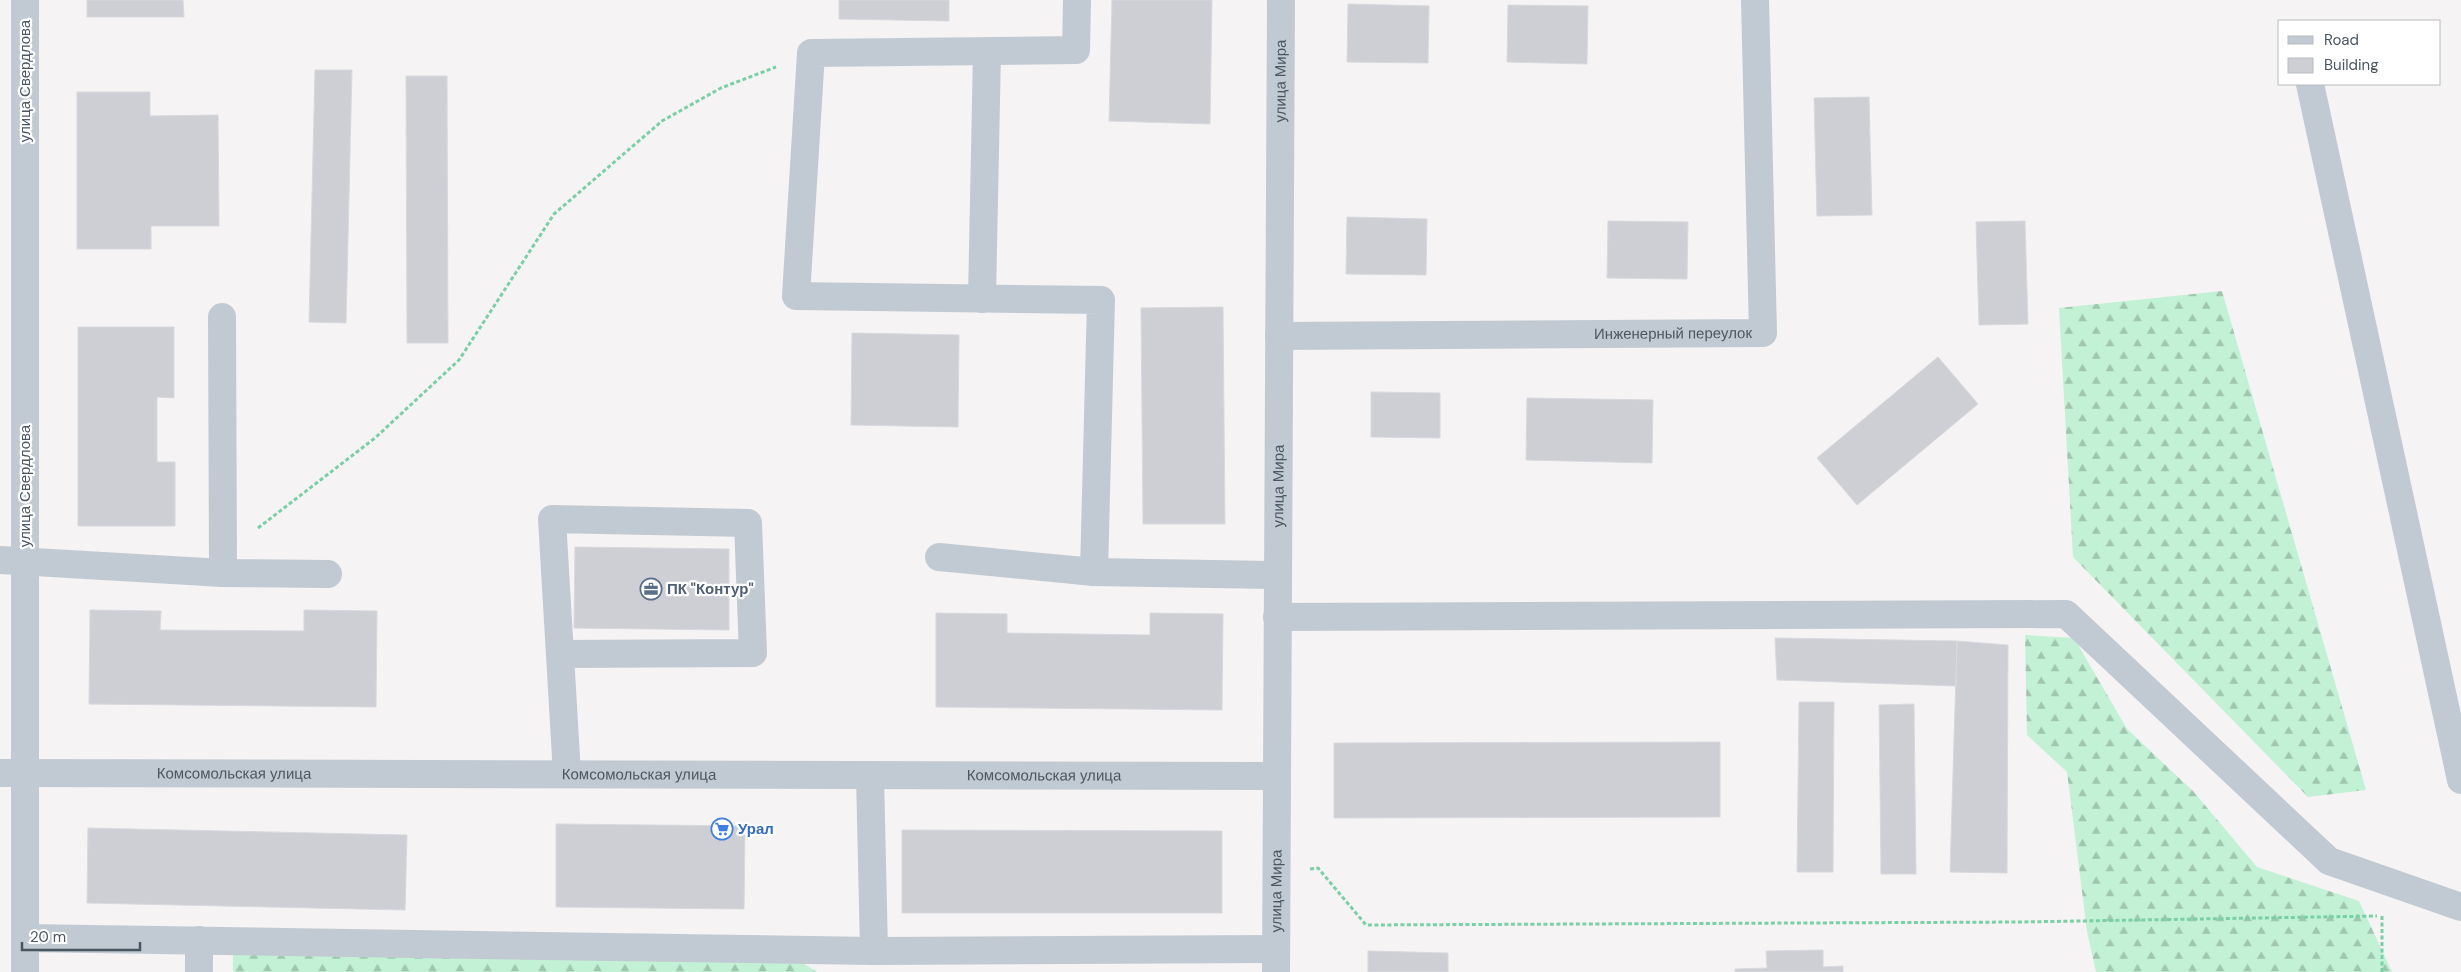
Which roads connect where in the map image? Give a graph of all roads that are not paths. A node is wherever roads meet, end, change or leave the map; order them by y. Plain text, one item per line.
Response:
1 (25, 0) edge
2 (1077, 0) edge
3 (1281, 0) edge
4 (1755, 0) edge
5 (987, 51) junction
6 (2310, 85) edge
7 (982, 299) junction
8 (222, 317) dead end
9 (1279, 336) junction
10 (939, 557) dead end
11 (13, 561) edge
12 (223, 564) junction
13 (1094, 572) junction
14 (328, 574) dead end
15 (1278, 575) junction
16 (1277, 617) junction
17 (560, 654) junction
18 (13, 773) edge
19 (567, 774) junction
20 (870, 775) junction
21 (1276, 776) junction
22 (2461, 780) edge
23 (2461, 907) edge
24 (25, 938) junction
25 (199, 940) junction
26 (874, 951) junction
27 (1276, 961) edge
28 (25, 972) edge
29 (199, 972) edge

1 - 11 street, улица Свердлова
2 - 5 street
3 - 9 street, улица Мира
4 - 9 street, Инженерный переулок
5 - 7 street
5 - 7 street
6 - 22 street
7 - 13 street
8 - 12 street
9 - 15 street, улица Мира
10 - 13 street
11 - 12 street
11 - 18 street, улица Свердлова
12 - 14 street
13 - 15 street
15 - 16 street, улица Мира
16 - 21 street, улица Мира
16 - 23 street
17 - 17 street
17 - 19 street
18 - 19 street, Комсомольская улица
18 - 24 street, улица Свердлова
19 - 20 street, Комсомольская улица
20 - 21 street, Комсомольская улица
20 - 26 street
21 - 27 street, улица Мира
24 - 25 street
24 - 28 street, улица Свердлова
25 - 26 street
25 - 29 street
26 - 27 street

